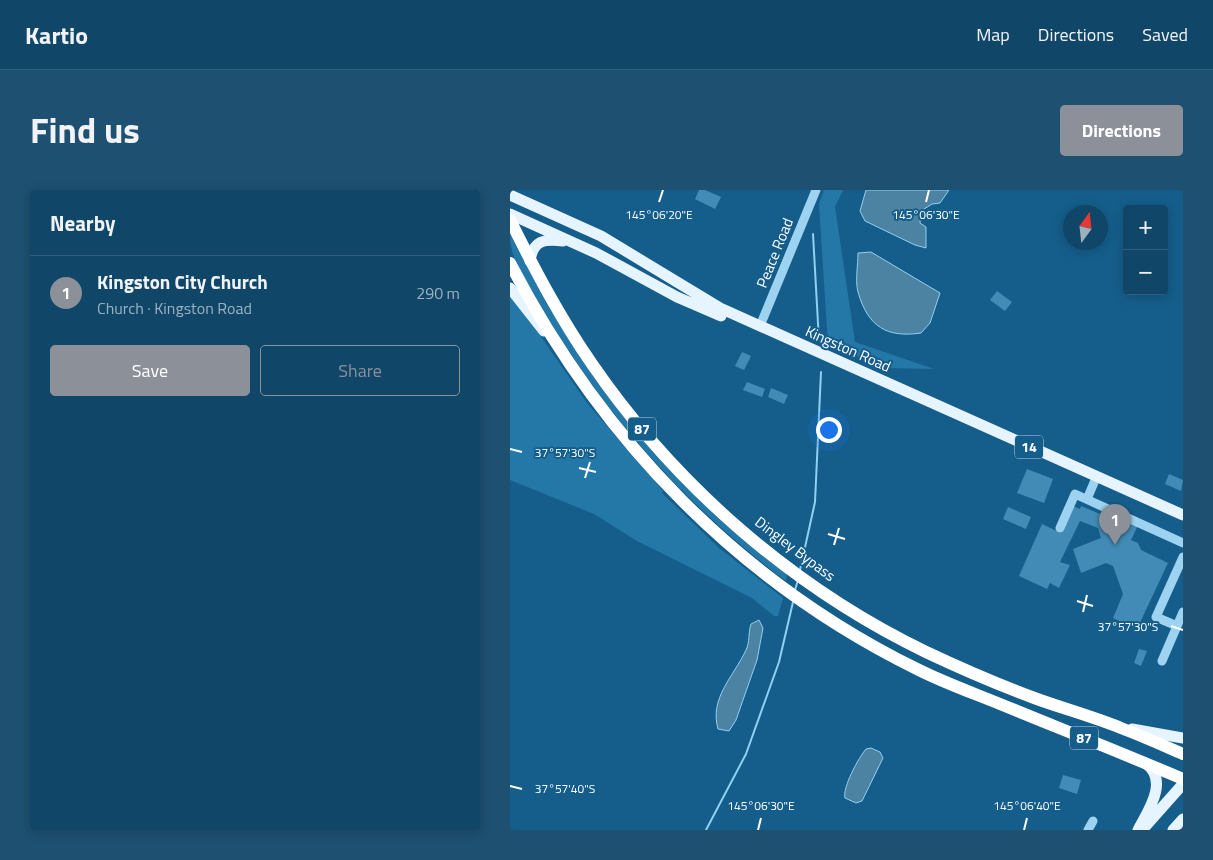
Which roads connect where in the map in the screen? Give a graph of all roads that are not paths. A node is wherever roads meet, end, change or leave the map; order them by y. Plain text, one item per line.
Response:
1 (523, 190) edge
2 (816, 190) edge
3 (510, 195) edge
4 (535, 206) junction
5 (510, 214) edge
6 (510, 220) edge
7 (608, 240) junction
8 (572, 242) junction
9 (530, 261) junction
10 (510, 263) edge
11 (510, 288) edge
12 (678, 297) junction
13 (758, 329) junction
14 (562, 354) junction
15 (1097, 482) junction
16 (1090, 500) junction
17 (1183, 516) edge
18 (1183, 524) edge
19 (1060, 528) dead end
20 (1183, 543) edge
21 (1183, 557) edge
22 (1183, 612) edge
23 (1177, 626) junction
24 (1162, 661) dead end
25 (1120, 727) junction
26 (1183, 738) edge
27 (1183, 754) edge
28 (1145, 762) junction
29 (1183, 779) edge
30 (1183, 784) edge
31 (1183, 819) edge
32 (1093, 821) dead end
33 (1088, 830) edge
34 (1138, 830) edge
35 (1142, 830) edge
36 (1173, 830) edge

1 - 4 main road
2 - 13 street, Peace Road
3 - 4 main road, Kingston Road / 14
4 - 7 main road, Kingston Road / 14
5 - 8 main road, Kingston Road / 14
6 - 9 highway, Dingley Bypass / 87
7 - 12 main road
7 - 13 main road, Kingston Road / 14
8 - 9 main road
8 - 12 main road, Kingston Road / 14
9 - 25 highway, Dingley Bypass / 87
10 - 14 highway, 87
11 - 14 main road
12 - 13 main road, Kingston Road / 14
13 - 15 main road, Kingston Road / 14
14 - 28 highway, 87
15 - 16 street
15 - 17 main road, Kingston Road / 14
15 - 18 main road, Kingston Road / 14
16 - 19 street
16 - 20 street
21 - 23 street
22 - 23 street
23 - 24 street
25 - 26 main road
25 - 27 highway, Dingley Bypass / 87
28 - 29 highway, 87
28 - 34 main road
30 - 35 main road
31 - 36 main road
32 - 33 street

